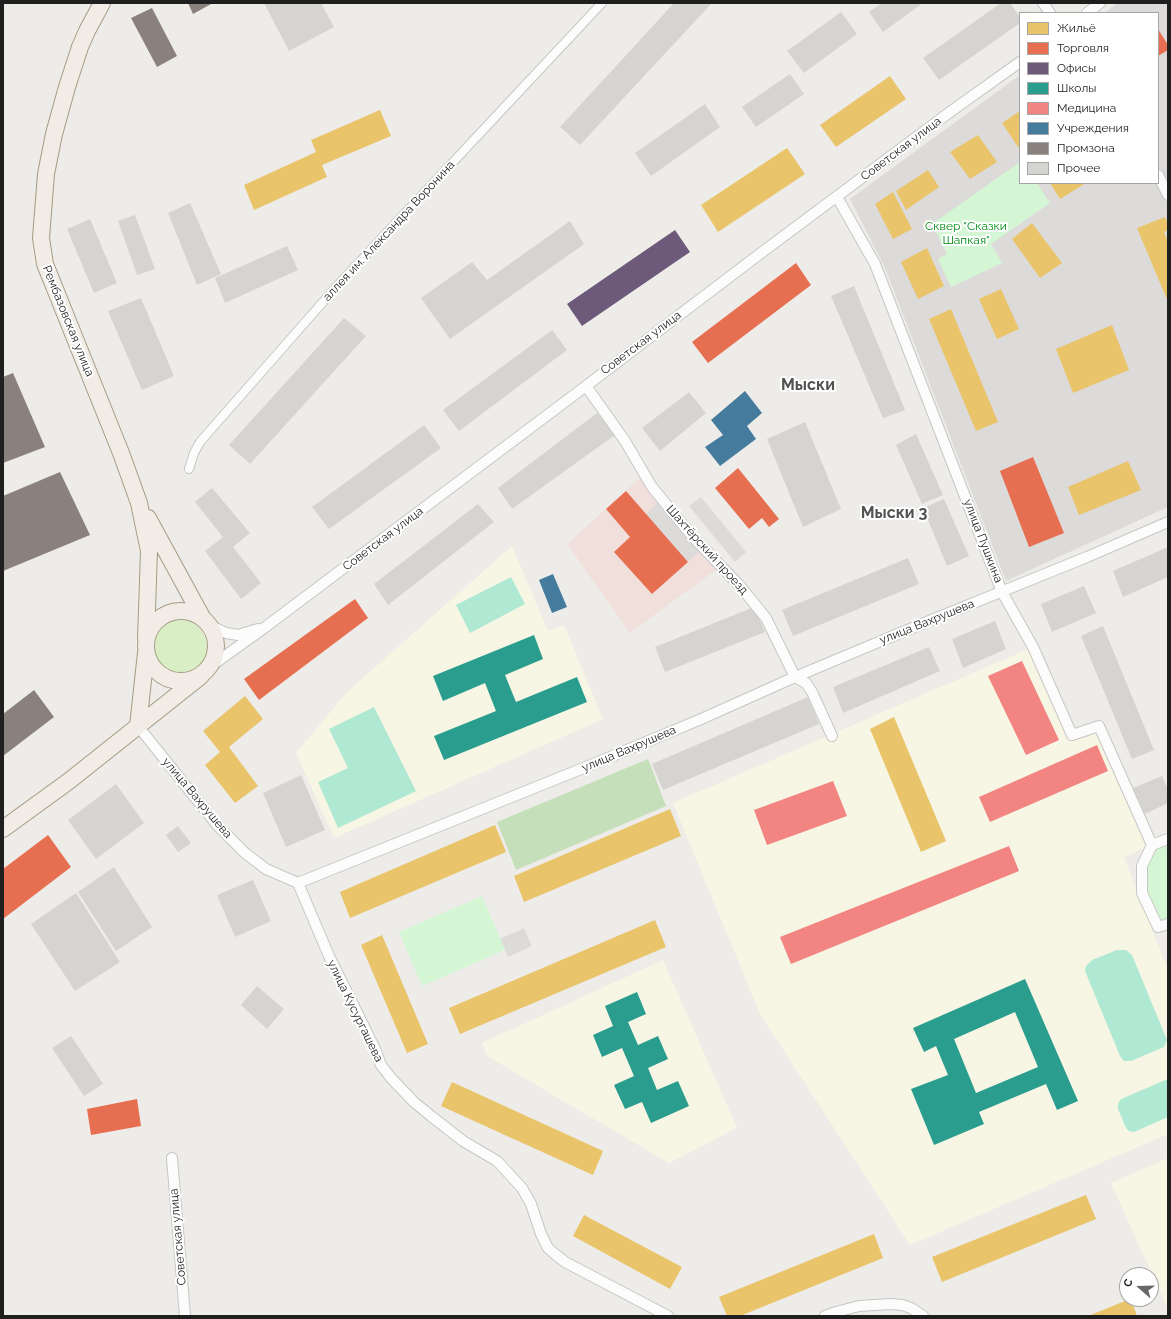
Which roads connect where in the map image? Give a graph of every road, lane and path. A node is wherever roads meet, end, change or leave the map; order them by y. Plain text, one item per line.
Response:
1 (102, 3) edge
2 (602, 3) edge
3 (1043, 3) edge
4 (1100, 3) edge
5 (1049, 12) edge
6 (1088, 12) edge
7 (1019, 63) edge
8 (1159, 177) edge
9 (1168, 195) edge
10 (837, 198) junction
11 (586, 386) junction
12 (189, 469) dead end
13 (139, 503) junction
14 (1168, 522) edge
15 (1002, 592) junction
16 (206, 622) junction
17 (264, 628) junction
18 (146, 646) junction
19 (206, 671) junction
20 (795, 677) junction
21 (138, 726) junction
22 (832, 736) dead end
23 (3, 829) edge
24 (1168, 839) edge
25 (1152, 845) junction
26 (298, 883) junction
27 (1168, 924) edge
28 (172, 1158) dead end
29 (185, 1316) edge
30 (668, 1316) edge
31 (825, 1316) edge
32 (923, 1316) edge

1 - 13 main road, Рембазовская улица
2 - 12 street, аллея им. Александра Воронина
3 - 5 street
4 - 6 street
7 - 10 street, Советская улица
8 - 9 street
10 - 11 street, Советская улица
10 - 15 street, улица Пушкина
11 - 17 street, Советская улица
11 - 20 street, Шахтёрский проезд
13 - 16 main road
13 - 18 main road, Рембазовская улица
14 - 15 street, улица Вахрушева
15 - 20 street, улица Вахрушева
15 - 25 street, улица Пушкина
16 - 17 street
16 - 18 main road
16 - 19 main road
17 - 19 street, Советская улица
18 - 19 main road
18 - 21 main road, Рембазовская улица
19 - 21 main road
20 - 22 street
20 - 26 street, улица Вахрушева
21 - 23 main road
21 - 26 street, улица Вахрушева
24 - 25 street
25 - 27 street
26 - 30 street, улица Кусургашева
28 - 29 street, Советская улица
31 - 32 street

